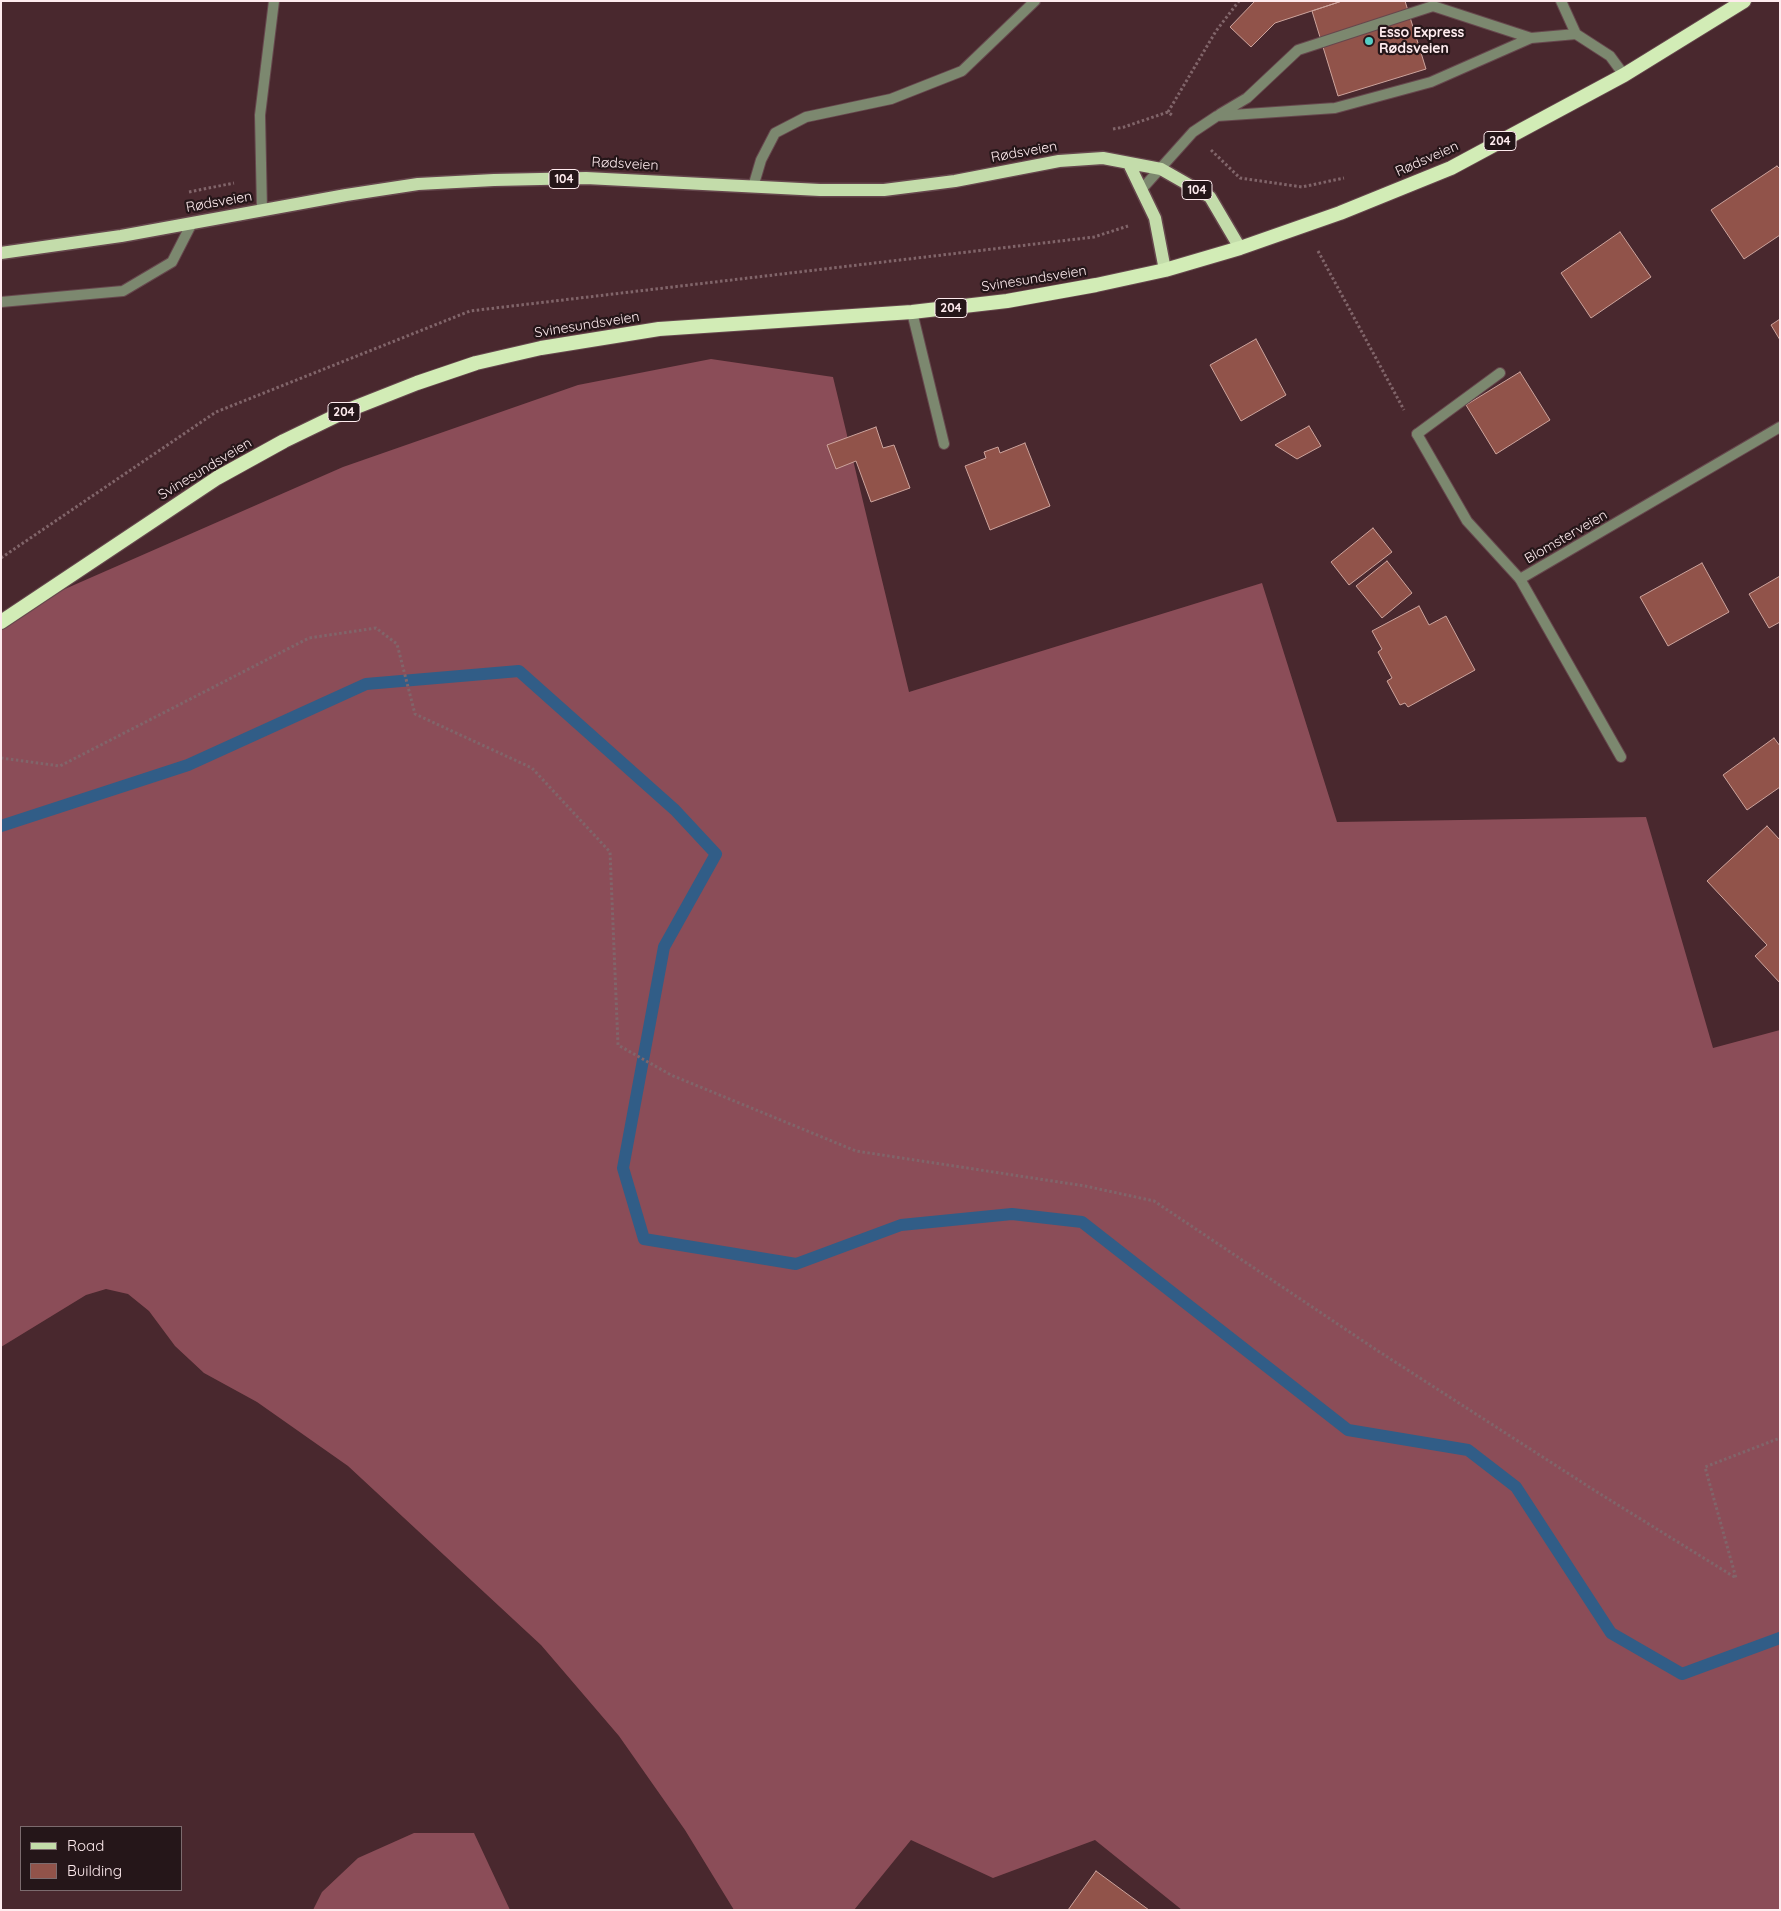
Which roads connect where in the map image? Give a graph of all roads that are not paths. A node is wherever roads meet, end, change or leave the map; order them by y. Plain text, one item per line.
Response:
1 (274, 1) edge
2 (1034, 1) edge
3 (1561, 1) edge
4 (1744, 1) edge
5 (1576, 34) junction
6 (1531, 38) junction
7 (1624, 76) junction
8 (1217, 116) junction
9 (1129, 164) junction
10 (1161, 169) junction
11 (753, 187) junction
12 (1142, 190) junction
13 (262, 211) junction
14 (192, 223) junction
15 (1240, 248) junction
16 (1, 253) edge
17 (1164, 270) junction
18 (1, 302) edge
19 (912, 312) junction
20 (1500, 373) dead end
21 (1780, 427) edge
22 (944, 444) dead end
23 (1520, 579) junction
24 (1, 622) edge
25 (1620, 757) dead end

1 - 13 street
2 - 11 street
3 - 5 street
4 - 7 highway, Rødsveien / 204
5 - 6 street
5 - 7 street
6 - 8 street
6 - 8 street
7 - 15 highway, Rødsveien / 204
8 - 10 street
9 - 10 main road, Rødsveien / 104
9 - 11 main road, Rødsveien / 104
9 - 12 main road
10 - 12 street
10 - 15 main road, Rødsveien / 104
11 - 13 main road, Rødsveien / 104
12 - 17 main road
13 - 14 main road, Rødsveien / 104
14 - 16 main road, Rødsveien / 104
14 - 18 street
15 - 17 highway, Svinesundsveien / 204
17 - 19 highway, Svinesundsveien / 204
19 - 22 street
19 - 24 highway, Svinesundsveien / 204
20 - 23 street, Blomsterveien
21 - 23 street, Blomsterveien
23 - 25 street

